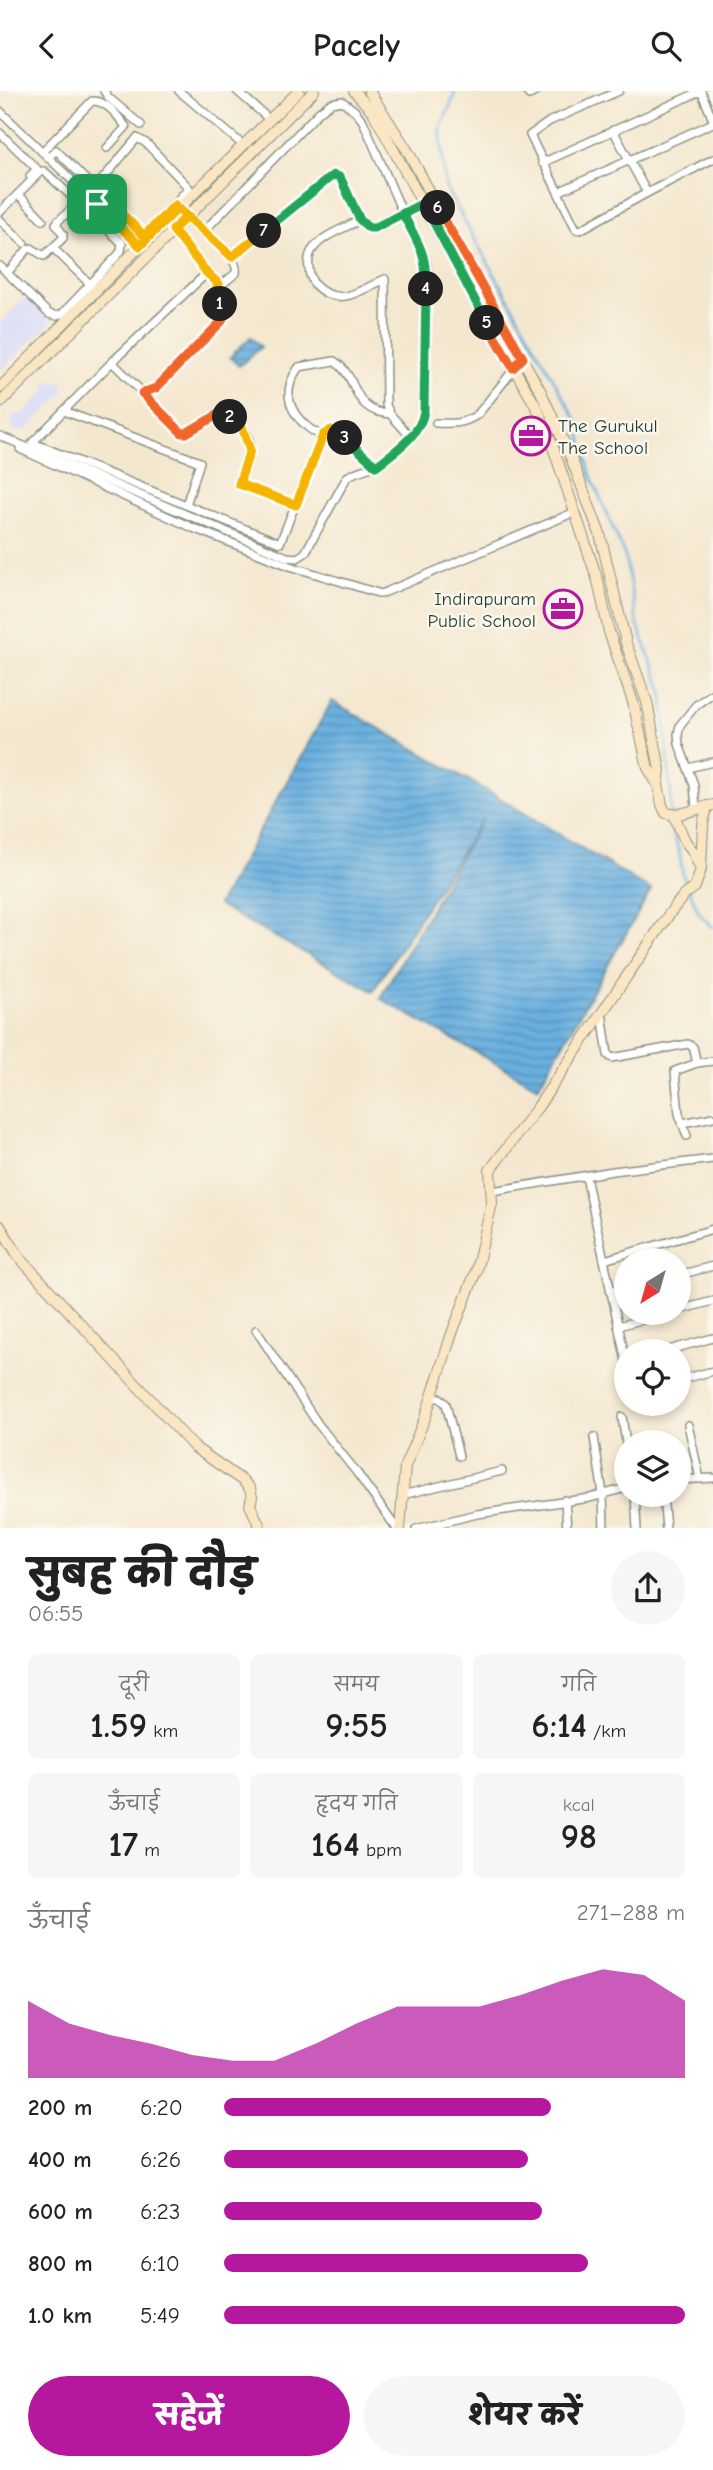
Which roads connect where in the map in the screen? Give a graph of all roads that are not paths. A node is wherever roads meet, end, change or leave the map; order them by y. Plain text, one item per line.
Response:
1 (104, 91) edge
2 (179, 91) edge
3 (237, 91) edge
4 (299, 91) edge
5 (314, 91) edge
6 (354, 91) edge
7 (369, 91) edge
8 (526, 91) edge
9 (537, 91) edge
10 (619, 91) edge
11 (701, 91) edge
12 (710, 103) edge
13 (0, 111) edge
14 (270, 120) junction
15 (713, 121) edge
16 (141, 125) dead end
17 (612, 130) junction
18 (0, 133) edge
19 (243, 145) junction
20 (53, 147) junction
21 (107, 148) dead end
22 (45, 155) junction
23 (713, 159) edge
24 (630, 161) junction
25 (542, 163) junction
26 (92, 185) dead end
27 (84, 192) junction
28 (558, 192) junction
29 (647, 193) junction
30 (18, 194) junction
31 (104, 196) junction
32 (75, 201) junction
33 (428, 201) junction
34 (0, 203) edge
35 (97, 204) junction
36 (177, 207) junction
37 (0, 212) edge
38 (403, 214) junction
39 (186, 217) junction
40 (0, 220) edge
41 (43, 220) dead end
42 (360, 220) junction
43 (173, 230) junction
44 (204, 231) junction
45 (24, 243) dead end
46 (140, 246) junction
47 (53, 248) junction
48 (232, 257) junction
49 (0, 266) edge
50 (7, 272) junction
51 (207, 273) junction
52 (219, 284) junction
53 (93, 287) junction
54 (523, 358) junction
55 (112, 362) junction
56 (513, 368) junction
57 (0, 388) edge
58 (142, 393) junction
59 (0, 403) edge
60 (64, 411) junction
61 (390, 414) junction
62 (436, 423) dead end
63 (323, 435) junction
64 (410, 436) junction
65 (0, 438) edge
66 (30, 445) junction
67 (376, 466) junction
68 (187, 505) junction
69 (296, 505) junction
70 (575, 512) junction
71 (711, 694) edge
72 (713, 706) edge
73 (713, 762) edge
74 (688, 768) junction
75 (658, 785) junction
76 (705, 806) edge
77 (670, 815) junction
78 (701, 869) junction
79 (602, 1012) junction
80 (713, 1061) edge
81 (697, 1063) junction
82 (713, 1117) edge
83 (683, 1123) junction
84 (687, 1136) dead end
85 (713, 1159) edge
86 (586, 1177) junction
87 (492, 1191) junction
88 (0, 1226) edge
89 (713, 1229) edge
90 (604, 1260) junction
91 (713, 1266) edge
92 (691, 1272) edge
93 (614, 1291) edge
94 (610, 1292) junction
95 (713, 1301) edge
96 (691, 1307) edge
97 (622, 1325) edge
98 (618, 1326) junction
99 (256, 1330) dead end
100 (713, 1338) edge
101 (621, 1339) edge
102 (691, 1344) edge
103 (713, 1371) edge
104 (691, 1377) edge
105 (432, 1398) junction
106 (622, 1417) dead end
107 (688, 1425) dead end
108 (624, 1430) edge
109 (594, 1437) dead end
110 (459, 1456) dead end
111 (502, 1471) dead end
112 (713, 1478) edge
113 (691, 1479) edge
114 (700, 1479) junction
115 (614, 1491) edge
116 (603, 1494) junction
117 (402, 1495) junction
118 (565, 1500) junction
119 (636, 1507) edge
120 (664, 1507) edge
121 (261, 1528) edge
122 (399, 1528) edge
123 (416, 1528) edge
124 (566, 1528) edge
125 (604, 1528) edge
126 (637, 1528) edge
127 (666, 1528) edge

1 - 16 street
2 - 19 street
3 - 14 street
4 - 14 street
5 - 39 street
6 - 33 street
7 - 33 street
8 - 9 street
10 - 25 street
11 - 12 street
11 - 17 street
12 - 15 street
13 - 22 street
14 - 19 street
15 - 24 street
17 - 24 street
17 - 25 street
18 - 34 street
19 - 36 street
20 - 21 street
20 - 22 street
20 - 26 street
22 - 27 street
23 - 29 street
24 - 28 street
24 - 29 street
25 - 28 street
27 - 32 street
27 - 35 street
28 - 29 street
30 - 32 street
30 - 37 street
30 - 41 street
31 - 35 street
31 - 36 street
31 - 36 street
32 - 47 street
32 - 53 street
33 - 38 street
33 - 54 street
33 - 56 street
35 - 46 street
36 - 39 street
36 - 46 street
38 - 42 street
38 - 44 street
38 - 64 street
39 - 43 street
39 - 44 street
40 - 45 street
42 - 48 street
42 - 61 street
43 - 51 street
43 - 59 street
44 - 48 street
46 - 53 street
47 - 50 street
47 - 53 street
48 - 52 street
49 - 50 street
50 - 53 street
51 - 52 street
51 - 55 street
52 - 58 street
53 - 57 street
54 - 56 street
54 - 75 street
55 - 58 street
55 - 60 street
56 - 62 street
56 - 70 street
58 - 69 street
60 - 66 street
60 - 68 street
61 - 63 street
61 - 64 street
63 - 67 street
63 - 69 street
64 - 67 street
65 - 66 street
65 - 70 street
66 - 67 street
66 - 68 street
68 - 69 street
70 - 75 street
71 - 72 street
71 - 74 street
73 - 74 street
74 - 76 street
75 - 77 street
76 - 77 street
76 - 78 street
77 - 78 street
78 - 79 street
79 - 81 street
79 - 87 street
80 - 81 street
81 - 83 street
82 - 83 street
83 - 84 street
85 - 86 street
86 - 87 street
86 - 90 street
87 - 105 street
88 - 121 street
89 - 90 street
90 - 94 street
91 - 92 street
93 - 94 street
94 - 98 street
95 - 96 street
97 - 98 street
98 - 101 street
99 - 122 street
100 - 102 street
103 - 104 street
105 - 110 street
105 - 117 street
106 - 108 street
107 - 114 street
109 - 116 street
111 - 117 street
112 - 114 street
113 - 114 street
115 - 116 street
116 - 118 street
116 - 125 street
117 - 122 street
118 - 123 street
118 - 124 street
119 - 126 street
120 - 127 street

